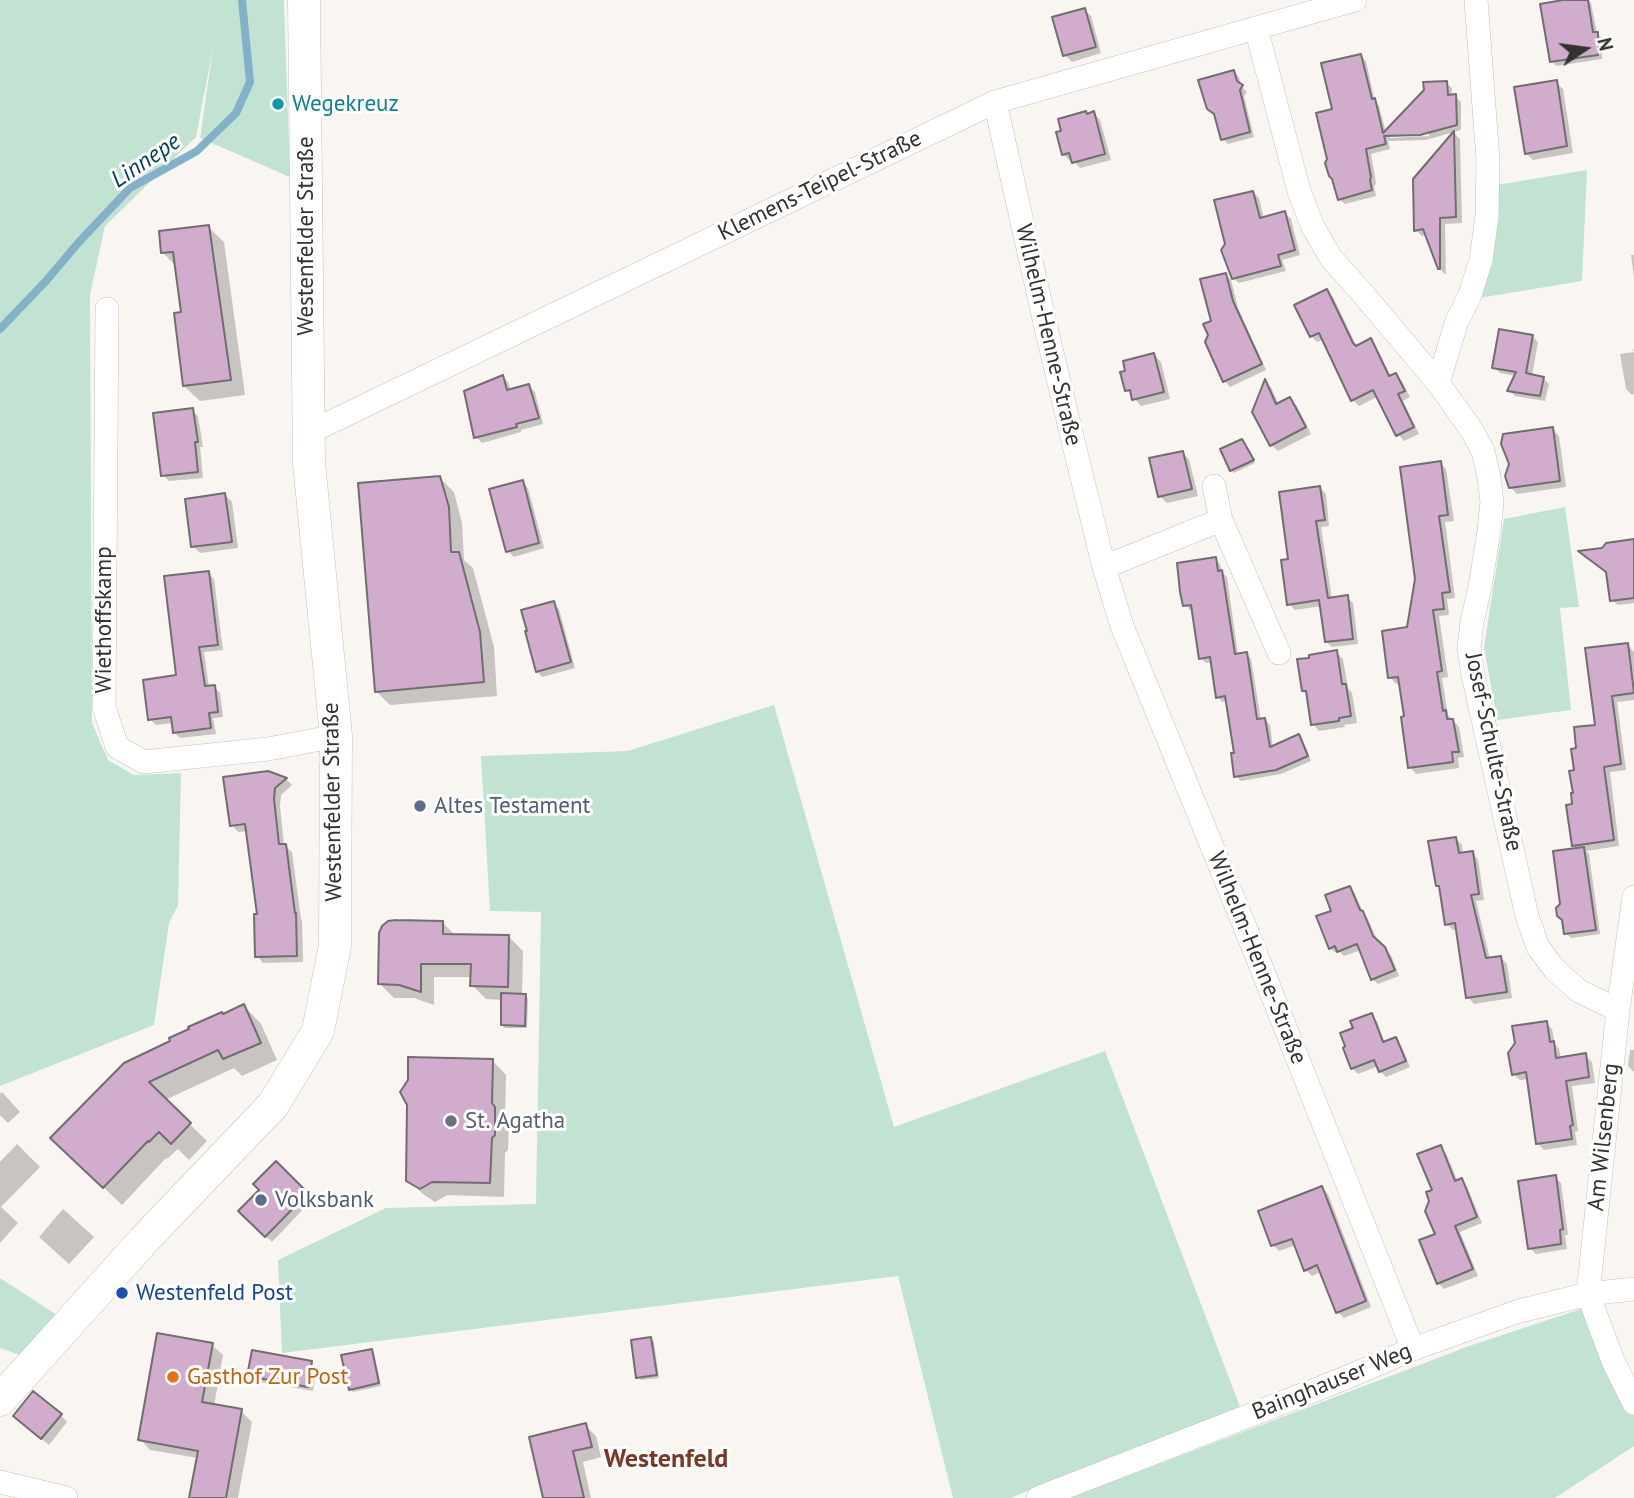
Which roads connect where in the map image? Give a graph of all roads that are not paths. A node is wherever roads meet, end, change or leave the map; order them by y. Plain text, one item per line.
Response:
1 (304, 0) edge
2 (1355, 0) edge
3 (1476, 0) edge
4 (1256, 28) junction
5 (995, 102) junction
6 (107, 309) dead end
7 (1438, 383) junction
8 (307, 433) junction
9 (1214, 486) dead end
10 (1221, 520) junction
11 (1104, 567) junction
12 (1279, 653) dead end
13 (336, 736) junction
14 (1634, 897) edge
15 (1618, 1010) junction
16 (1634, 1289) edge
17 (1588, 1294) junction
18 (1413, 1349) junction
19 (0, 1400) edge
20 (1634, 1403) edge
21 (0, 1482) edge
22 (66, 1498) edge
23 (1038, 1498) edge

1 - 8 main road, Westenfelder Straße
2 - 4 street, Klemens-Teipel-Straße
3 - 7 street
4 - 5 street, Klemens-Teipel-Straße
4 - 7 street, Josef-Schulte-Straße
5 - 8 street, Klemens-Teipel-Straße
5 - 11 street, Wilhelm-Henne-Straße
6 - 13 street, Wiethoffskamp
7 - 15 street, Josef-Schulte-Straße
8 - 13 main road, Westenfelder Straße
9 - 10 street
10 - 11 street
10 - 12 street
11 - 18 street, Wilhelm-Henne-Straße
13 - 19 main road, Westenfelder Straße
14 - 15 street, Am Wilsenberg
15 - 17 street, Am Wilsenberg
16 - 17 street, Bainghauser Weg
17 - 18 street, Bainghauser Weg
17 - 20 street
18 - 23 street, Bainghauser Weg
21 - 22 street

